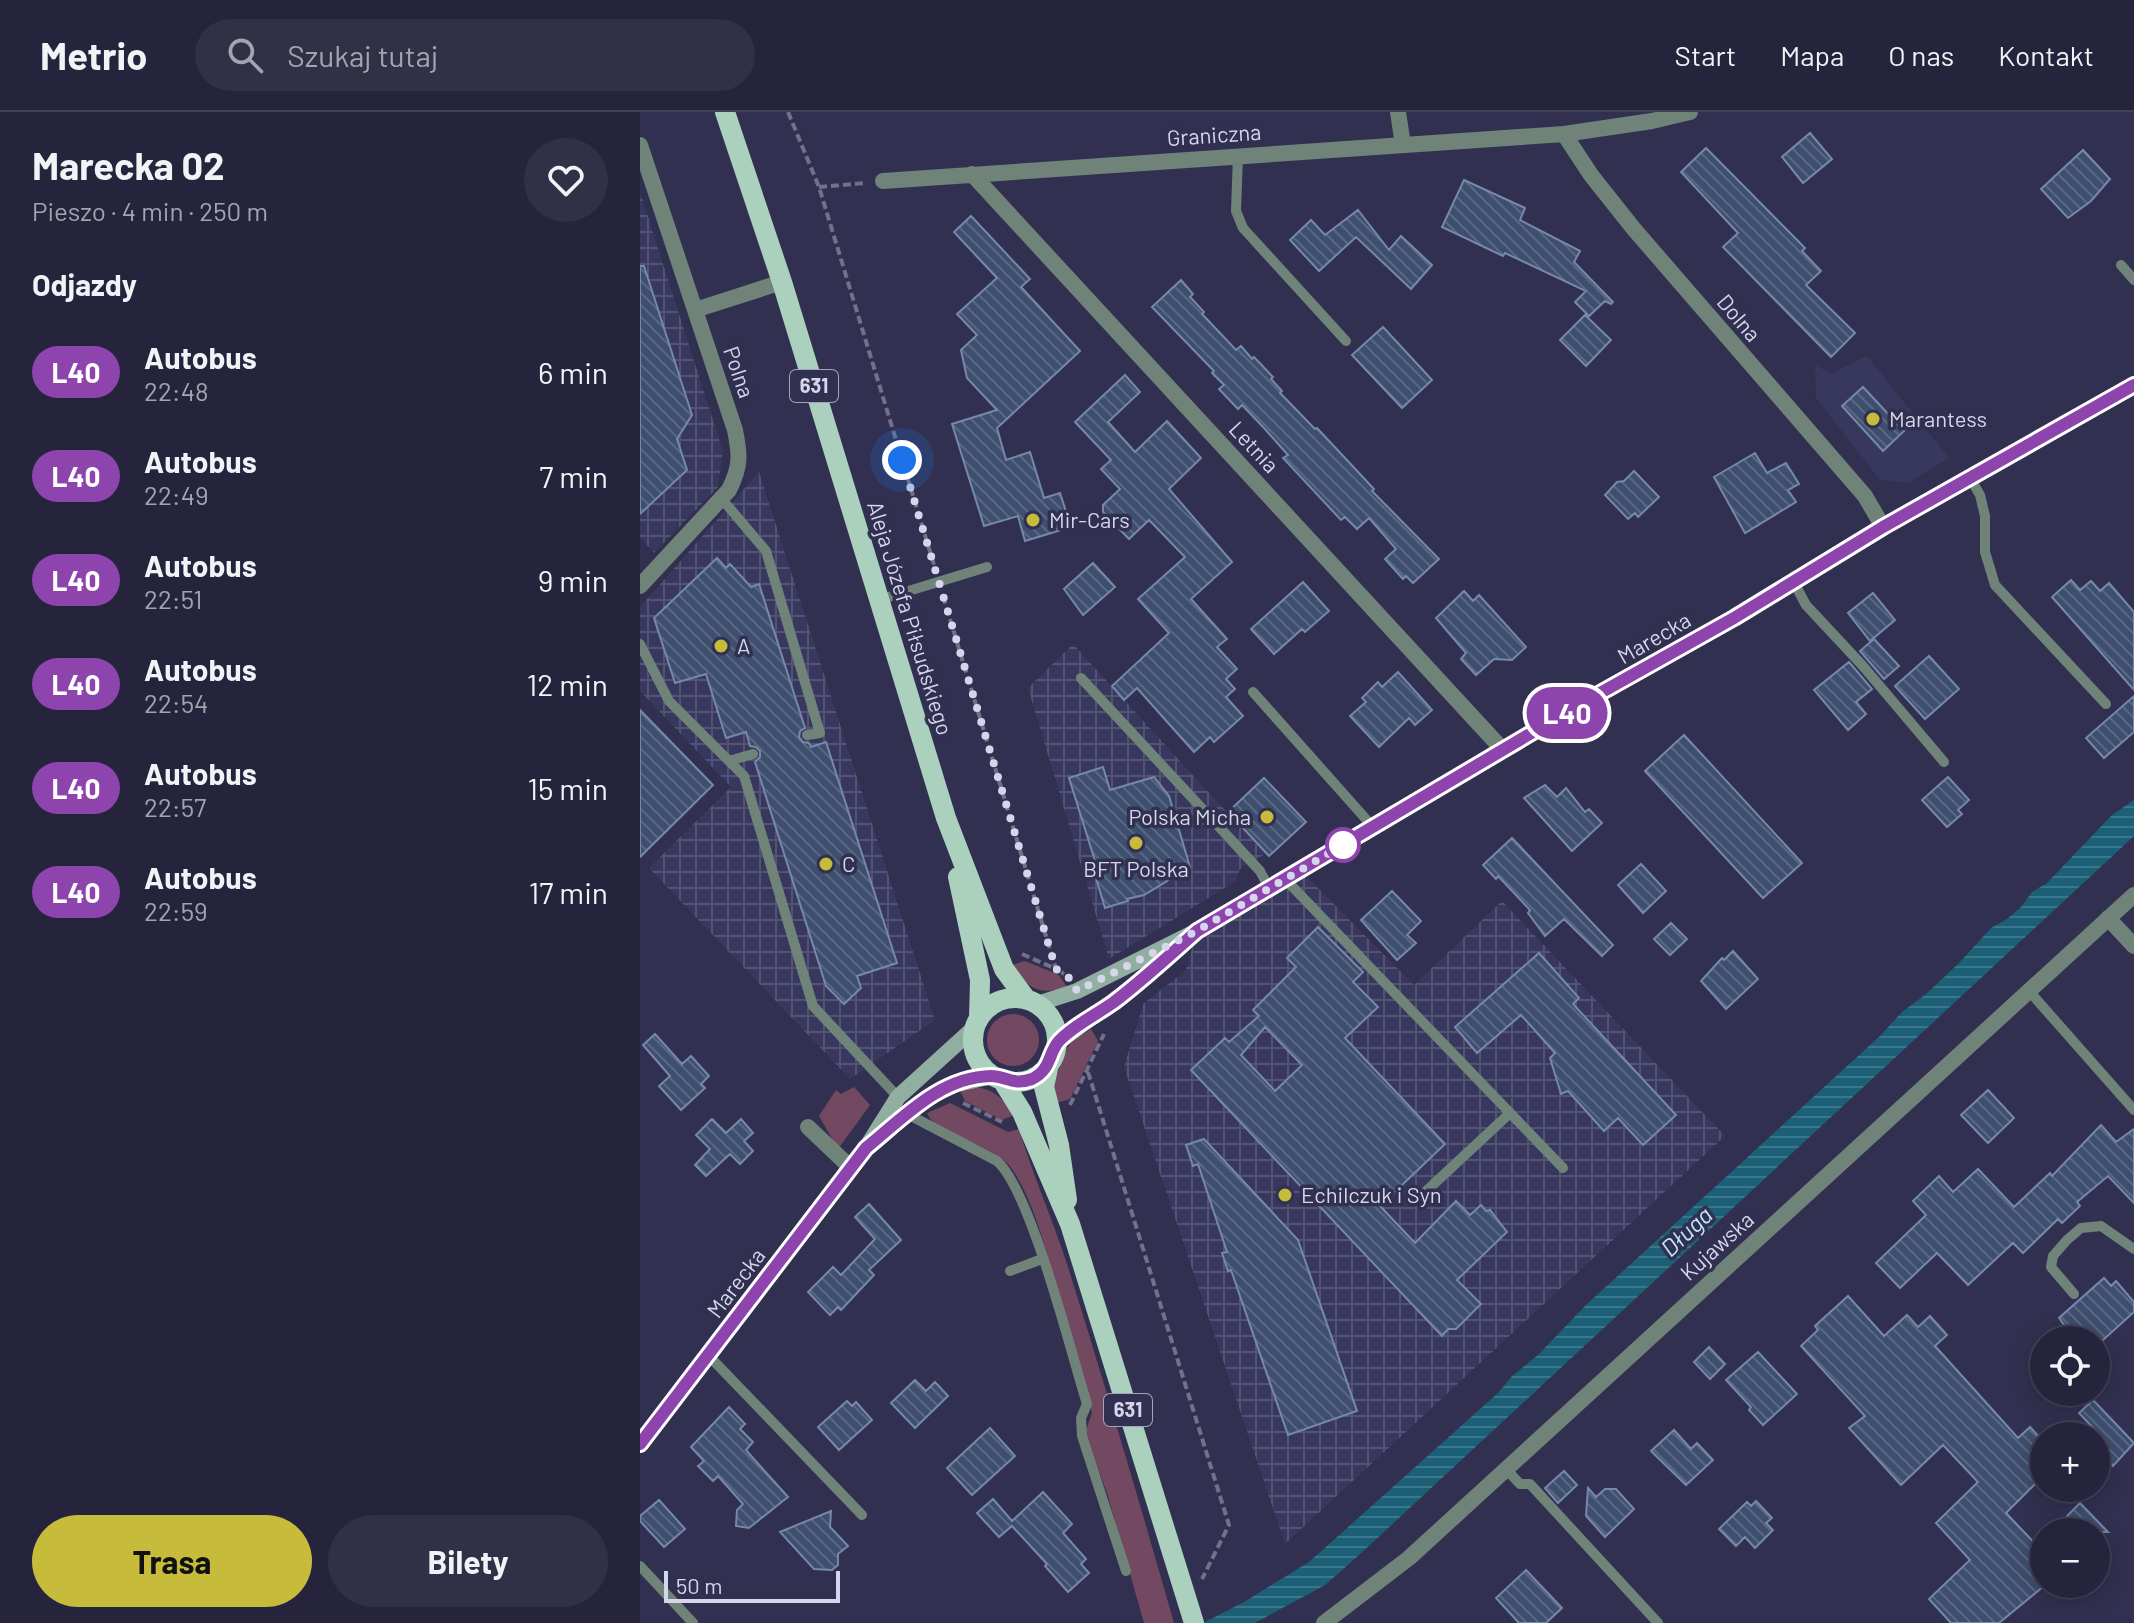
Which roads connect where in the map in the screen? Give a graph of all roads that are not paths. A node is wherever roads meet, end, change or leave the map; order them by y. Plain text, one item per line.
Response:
1 (725, 112) edge
2 (1398, 112) edge
3 (1690, 112) edge
4 (1564, 134) junction
5 (640, 145) edge
6 (1403, 145) junction
7 (1238, 156) junction
8 (972, 174) junction
9 (883, 181) road end
10 (2121, 265) dead end
11 (2134, 280) edge
12 (782, 282) junction
13 (695, 310) junction
14 (1346, 341) dead end
15 (2134, 386) edge
16 (1970, 478) junction
17 (721, 498) junction
18 (1883, 527) junction
19 (987, 567) dead end
20 (1793, 581) junction
21 (640, 586) edge
22 (879, 600) junction
23 (640, 644) edge
24 (1081, 678) dead end
25 (1253, 692) dead end
26 (2106, 704) dead end
27 (807, 735) dead end
28 (1503, 750) junction
29 (753, 754) dead end
30 (729, 761) junction
31 (1944, 762) dead end
32 (946, 818) junction
33 (1373, 827) junction
34 (1285, 879) junction
35 (1269, 888) junction
36 (2134, 895) edge
37 (2108, 918) junction
38 (1197, 931) junction
39 (2134, 946) edge
40 (2029, 991) junction
41 (1031, 1002) junction
42 (976, 1023) junction
43 (1057, 1043) junction
44 (1049, 1064) junction
45 (997, 1078) junction
46 (904, 1103) junction
47 (2134, 1110) edge
48 (1510, 1113) junction
49 (808, 1127) dead end
50 (851, 1168) junction
51 (1563, 1168) dead end
52 (1422, 1195) dead end
53 (1070, 1224) junction
54 (2134, 1249) edge
55 (1042, 1259) junction
56 (1010, 1271) dead end
57 (2074, 1294) dead end
58 (709, 1356) junction
59 (640, 1444) edge
60 (1506, 1469) junction
61 (862, 1515) dead end
62 (640, 1566) edge
63 (1126, 1571) dead end
64 (693, 1623) edge
65 (1194, 1623) edge
66 (1324, 1623) edge
67 (1658, 1623) edge

1 - 12 main road, Aleja Józefa Piłsudskiego / 631
2 - 6 street
3 - 4 street, Graniczna
4 - 6 street, Graniczna
4 - 18 street, Dolna
5 - 13 street, Polna
6 - 7 street, Graniczna
7 - 8 street, Graniczna
7 - 14 lane
8 - 9 street, Graniczna
8 - 28 street, Letnia
10 - 11 lane
12 - 13 street
12 - 22 main road, Aleja Józefa Piłsudskiego / 631
13 - 17 street, Polna
15 - 16 street, Marecka
16 - 18 street, Marecka
16 - 26 lane
17 - 21 street, Polna
17 - 27 lane
18 - 20 street, Marecka
19 - 22 lane
20 - 28 street, Marecka
20 - 31 lane
22 - 32 main road, Aleja Józefa Piłsudskiego / 631
23 - 30 lane
24 - 35 lane
25 - 33 lane
28 - 33 street, Marecka
29 - 30 lane
30 - 46 lane
32 - 41 main road, Aleja Józefa Piłsudskiego / 631
32 - 42 main road, Aleja Józefa Piłsudskiego / 631
33 - 34 street, Marecka
34 - 35 street, Marecka
34 - 48 lane
35 - 38 street, Marecka
36 - 37 street, Kujawska
37 - 39 street
37 - 40 street, Kujawska
38 - 41 street, Marecka
38 - 43 street, Marecka
40 - 47 lane
40 - 60 street, Kujawska
41 - 42 main road
41 - 43 main road
42 - 45 main road
42 - 46 street, Marecka
43 - 44 main road
44 - 45 main road
44 - 53 main road, 631
45 - 46 street
45 - 53 main road, 631
46 - 50 street, Marecka
46 - 55 lane
48 - 51 lane
48 - 52 lane
49 - 50 street
50 - 58 street, Marecka
53 - 65 main road, 631
54 - 57 lane
55 - 56 lane
55 - 63 lane
58 - 59 street, Marecka
58 - 61 lane
60 - 66 street, Kujawska
60 - 67 lane
62 - 64 lane

